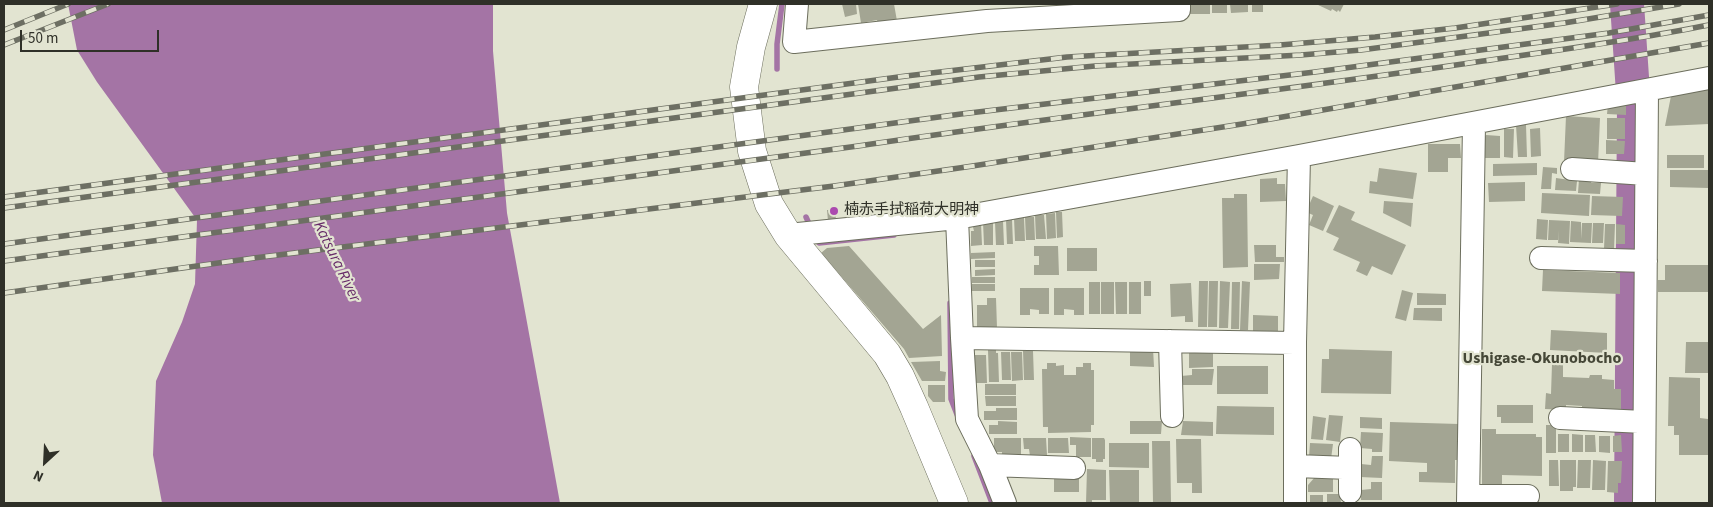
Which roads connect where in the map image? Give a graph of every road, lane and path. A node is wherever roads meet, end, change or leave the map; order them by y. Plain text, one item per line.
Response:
1 (763, 4) edge
2 (797, 4) edge
3 (1179, 4) edge
4 (1709, 78) edge
5 (1639, 92) junction
6 (1474, 124) junction
7 (1299, 156) junction
8 (1572, 168) dead end
9 (1646, 174) junction
10 (957, 218) junction
11 (802, 233) junction
12 (1541, 258) dead end
13 (1646, 261) junction
14 (962, 338) junction
15 (1170, 341) junction
16 (1295, 343) junction
17 (1172, 416) dead end
18 (1560, 418) dead end
19 (1644, 422) junction
20 (990, 465) junction
21 (1295, 466) junction
22 (1074, 468) dead end
23 (1350, 492) dead end
24 (1528, 496) dead end
25 (1468, 499) edge
26 (954, 503) edge
27 (1005, 503) edge
28 (1295, 503) edge
29 (1644, 503) edge

1 - 11 main road
2 - 3 street
4 - 5 street
5 - 6 street
5 - 9 street
6 - 7 street
6 - 25 street
7 - 10 street
7 - 16 street
8 - 9 street
9 - 13 street
10 - 11 street
10 - 14 street
11 - 26 main road
12 - 13 street
13 - 19 street
14 - 15 street
14 - 20 street
15 - 16 street
15 - 17 street
16 - 21 street
18 - 19 street
19 - 29 street
20 - 22 street
20 - 27 street
21 - 23 street
21 - 28 street
24 - 25 street

